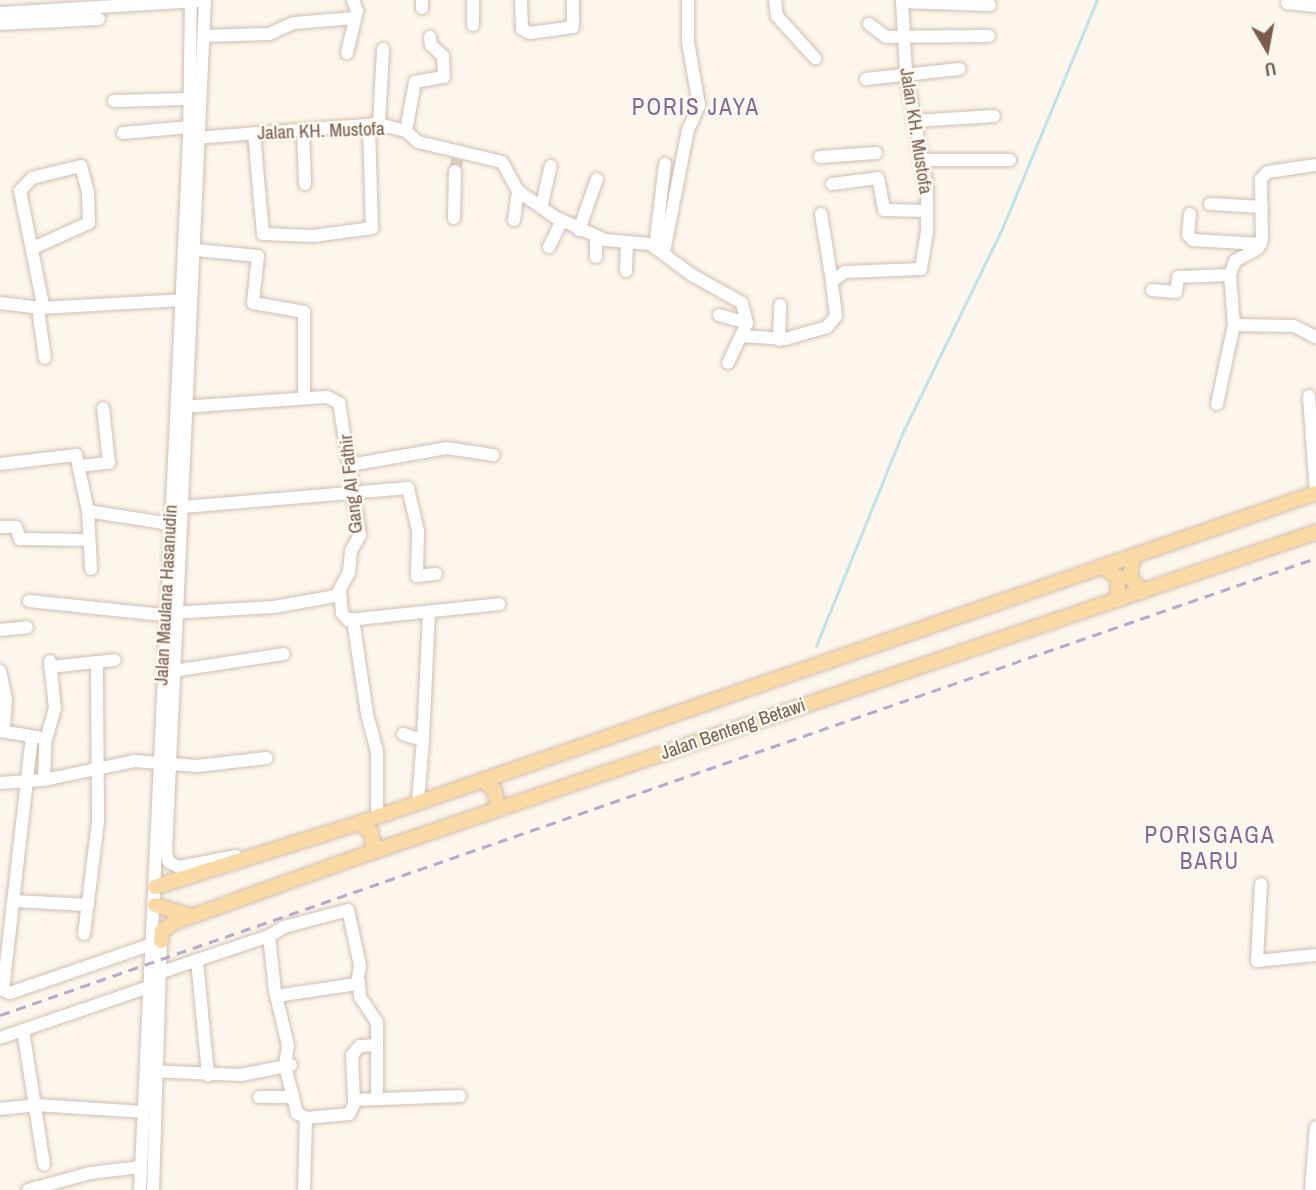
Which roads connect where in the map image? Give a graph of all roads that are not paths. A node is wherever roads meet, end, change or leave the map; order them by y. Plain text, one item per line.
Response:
1 (205, 0) edge
2 (353, 0) edge
3 (473, 0) edge
4 (521, 0) edge
5 (573, 0) edge
6 (688, 0) edge
7 (775, 0) edge
8 (191, 1) edge
9 (902, 1) edge
10 (1287, 3) dead end
11 (990, 5) dead end
12 (1316, 6) edge
13 (81, 14) junction
14 (5, 18) edge
15 (355, 18) junction
16 (99, 19) dead end
17 (869, 24) dead end
18 (473, 25) dead end
19 (211, 36) junction
20 (903, 36) junction
21 (989, 36) dead end
22 (430, 37) dead end
23 (383, 49) dead end
24 (347, 53) dead end
25 (815, 58) dead end
26 (959, 69) dead end
27 (906, 72) junction
28 (866, 79) dead end
29 (189, 99) junction
30 (114, 101) dead end
31 (994, 116) dead end
32 (915, 121) junction
33 (374, 125) junction
34 (303, 131) junction
35 (407, 131) junction
36 (123, 133) dead end
37 (254, 133) junction
38 (197, 135) junction
39 (820, 157) dead end
40 (920, 160) junction
41 (1010, 160) dead end
42 (666, 164) dead end
43 (1316, 165) edge
44 (551, 166) dead end
45 (455, 171) tunnel mouth
46 (878, 178) junction
47 (597, 179) dead end
48 (305, 184) dead end
49 (832, 184) dead end
50 (518, 191) junction
51 (542, 204) junction
52 (1210, 204) dead end
53 (1262, 207) junction
54 (926, 211) junction
55 (821, 214) dead end
56 (1190, 214) dead end
57 (454, 218) dead end
58 (514, 220) dead end
59 (562, 220) junction
60 (579, 230) junction
61 (596, 237) junction
62 (627, 243) junction
63 (1261, 243) junction
64 (549, 247) dead end
65 (33, 248) junction
66 (659, 249) junction
67 (196, 250) junction
68 (596, 257) dead end
69 (626, 271) dead end
70 (1230, 275) junction
71 (832, 281) junction
72 (1152, 290) dead end
73 (186, 300) junction
74 (0, 303) edge
75 (780, 305) dead end
76 (41, 308) junction
77 (719, 315) dead end
78 (747, 323) junction
79 (1234, 325) junction
80 (743, 336) junction
81 (1316, 337) edge
82 (779, 340) junction
83 (45, 358) dead end
84 (728, 363) dead end
85 (1309, 396) dead end
86 (304, 398) junction
87 (1217, 404) dead end
88 (186, 406) junction
89 (103, 408) dead end
90 (493, 455) dead end
91 (0, 464) edge
92 (350, 465) junction
93 (79, 466) junction
94 (178, 480) junction
95 (1316, 493) edge
96 (353, 495) junction
97 (192, 507) junction
98 (88, 511) junction
99 (170, 524) junction
100 (0, 527) edge
101 (1316, 531) edge
102 (89, 540) junction
103 (1132, 560) junction
104 (1106, 568) junction
105 (91, 569) dead end
106 (436, 574) dead end
107 (340, 590) junction
108 (1129, 593) junction
109 (29, 601) dead end
110 (499, 604) dead end
111 (178, 611) junction
112 (429, 611) junction
113 (353, 619) junction
114 (27, 626) dead end
115 (0, 630) edge
116 (284, 654) dead end
117 (115, 660) dead end
118 (97, 662) junction
119 (0, 671) edge
120 (173, 671) junction
121 (2, 731) edge
122 (402, 734) dead end
123 (32, 736) junction
124 (46, 738) junction
125 (423, 740) junction
126 (267, 758) dead end
127 (163, 761) junction
128 (98, 767) junction
129 (44, 780) junction
130 (483, 780) junction
131 (0, 783) edge
132 (30, 783) junction
133 (418, 801) junction
134 (497, 808) junction
135 (377, 816) junction
136 (359, 823) junction
137 (274, 852) junction
138 (369, 853) junction
139 (1261, 884) dead end
140 (155, 887) junction
141 (14, 901) junction
142 (88, 905) junction
143 (155, 905) junction
144 (196, 915) junction
145 (84, 934) dead end
146 (269, 936) junction
147 (157, 942) junction
148 (1316, 954) edge
149 (197, 960) junction
150 (156, 981) junction
151 (359, 982) junction
152 (276, 996) junction
153 (23, 1030) junction
154 (0, 1038) edge
155 (377, 1045) junction
156 (288, 1066) junction
157 (151, 1071) junction
158 (208, 1075) junction
159 (258, 1097) dead end
160 (292, 1097) junction
161 (460, 1097) dead end
162 (377, 1098) junction
163 (355, 1100) junction
164 (36, 1105) junction
165 (0, 1109) edge
166 (144, 1112) junction
167 (306, 1118) junction
168 (1316, 1127) edge
169 (44, 1164) dead end
170 (141, 1167) junction
171 (28, 1190) edge
172 (140, 1190) edge
173 (153, 1190) edge
174 (304, 1190) edge
175 (1311, 1190) edge

1 - 8 street
1 - 19 street, Jalan Maulana Hasanudin
2 - 15 street
3 - 18 street
4 - 5 street
6 - 66 street
7 - 25 street
8 - 13 street
8 - 29 street, Jalan Maulana Hasanudin
9 - 11 street
9 - 20 street, Jalan KH. Mustofa
10 - 12 street
13 - 14 street
13 - 16 street
15 - 19 street
15 - 24 street
17 - 20 street
19 - 38 street, Jalan Maulana Hasanudin
20 - 21 street
20 - 27 street, Jalan KH. Mustofa
22 - 35 street
23 - 33 street
26 - 27 street
27 - 28 street
27 - 32 street, Jalan KH. Mustofa
29 - 30 street
29 - 38 street, Jalan Maulana Hasanudin
31 - 32 street
32 - 40 street, Jalan KH. Mustofa
33 - 34 street, Jalan KH. Mustofa
33 - 35 street, Jalan KH. Mustofa
33 - 37 street
34 - 37 street, Jalan KH. Mustofa
34 - 48 street
35 - 50 street, Jalan KH. Mustofa
36 - 38 street, Jalan KH. Mustofa
37 - 38 street, Jalan KH. Mustofa
38 - 67 street, Jalan Maulana Hasanudin
38 - 73 street, Jalan Maulana Hasanudin
39 - 46 street
40 - 41 street
40 - 54 street, Jalan KH. Mustofa
42 - 66 street
43 - 53 street
44 - 51 street
45 - 57 street
46 - 49 street
46 - 54 street
47 - 60 street
50 - 51 street
50 - 58 street
51 - 59 street
52 - 53 street
53 - 63 street
54 - 71 street, Jalan KH. Mustofa
55 - 71 street
56 - 63 street
59 - 60 street
59 - 64 street
60 - 61 street
61 - 62 street
61 - 68 street
62 - 66 street
62 - 69 street
63 - 70 street
65 - 65 street
65 - 76 street
66 - 78 street
67 - 73 street, Jalan Maulana Hasanudin
67 - 86 street
70 - 72 street
70 - 79 street
71 - 82 street
73 - 76 street
73 - 88 street, Jalan Maulana Hasanudin
74 - 76 street
75 - 82 street
76 - 83 street
77 - 78 street
78 - 80 street
79 - 81 street
79 - 87 street
80 - 82 street
80 - 84 street
85 - 95 street
86 - 88 street, Gang Al Fathir
86 - 92 street, Gang Al Fathir
88 - 94 street, Jalan Maulana Hasanudin
89 - 93 street
90 - 92 street
91 - 93 street
92 - 96 street, Gang Al Fathir
93 - 98 street
94 - 97 street, Jalan Maulana Hasanudin
94 - 99 street, Jalan Maulana Hasanudin
95 - 103 main road, Jalan Benteng Betawi
96 - 97 street
96 - 106 street
96 - 107 street, Gang Al Fathir
97 - 111 street, Jalan Maulana Hasanudin
98 - 99 street
98 - 102 street
99 - 111 street, Jalan Maulana Hasanudin
100 - 102 street
101 - 108 main road, Jalan Benteng Betawi
102 - 105 street
103 - 104 main road, Jalan Benteng Betawi
103 - 108 main road
104 - 108 main road
104 - 130 main road, Jalan Benteng Betawi
107 - 111 street
107 - 113 street
108 - 134 main road, Jalan Benteng Betawi
109 - 111 street
110 - 112 street
111 - 120 street, Jalan Maulana Hasanudin
111 - 127 street, Jalan Maulana Hasanudin
112 - 113 street
112 - 125 street
113 - 135 street
114 - 115 street
116 - 120 street
117 - 118 street
118 - 124 street
118 - 128 street
119 - 121 street
120 - 127 street, Jalan Maulana Hasanudin
121 - 123 street
122 - 125 street
123 - 124 street
123 - 132 street
124 - 129 street
125 - 133 street
126 - 127 street
127 - 128 street
127 - 137 street, Jalan Maulana Hasanudin
127 - 140 street, Jalan Maulana Hasanudin
128 - 129 street
128 - 142 street
129 - 132 street
130 - 133 main road, Jalan Benteng Betawi
130 - 134 main road
131 - 132 street
132 - 141 street
133 - 135 main road, Jalan Benteng Betawi
134 - 138 main road, Jalan Benteng Betawi
135 - 136 main road, Jalan Benteng Betawi
136 - 137 main road, Jalan Benteng Betawi
136 - 138 main road
137 - 140 main road, Jalan Benteng Betawi
138 - 144 main road, Jalan Benteng Betawi
139 - 148 street
140 - 143 street, Jalan Maulana Hasanudin
141 - 142 street
141 - 147 street
142 - 145 street
143 - 144 main road
143 - 147 street, Jalan Maulana Hasanudin
144 - 147 main road, Jalan Benteng Betawi
146 - 149 street
146 - 151 street
146 - 152 street
147 - 150 street, Jalan Maulana Hasanudin
147 - 150 street, Jalan Maulana Hasanudin
149 - 150 street
149 - 158 street
150 - 153 street
150 - 157 street, Jalan Maulana Hasanudin
151 - 152 street
151 - 155 street
152 - 156 street
153 - 154 street
153 - 164 street
155 - 162 street
155 - 163 street
156 - 158 street
156 - 160 street
157 - 158 street
157 - 166 street, Jalan Maulana Hasanudin
157 - 173 street, Jalan Maulana Hasanudin
159 - 160 street
160 - 167 street
161 - 162 street
162 - 163 street
163 - 167 street
164 - 165 street
164 - 166 street
164 - 169 street
166 - 170 street, Jalan Maulana Hasanudin
167 - 174 street
168 - 175 street
170 - 171 street
170 - 172 street, Jalan Maulana Hasanudin

